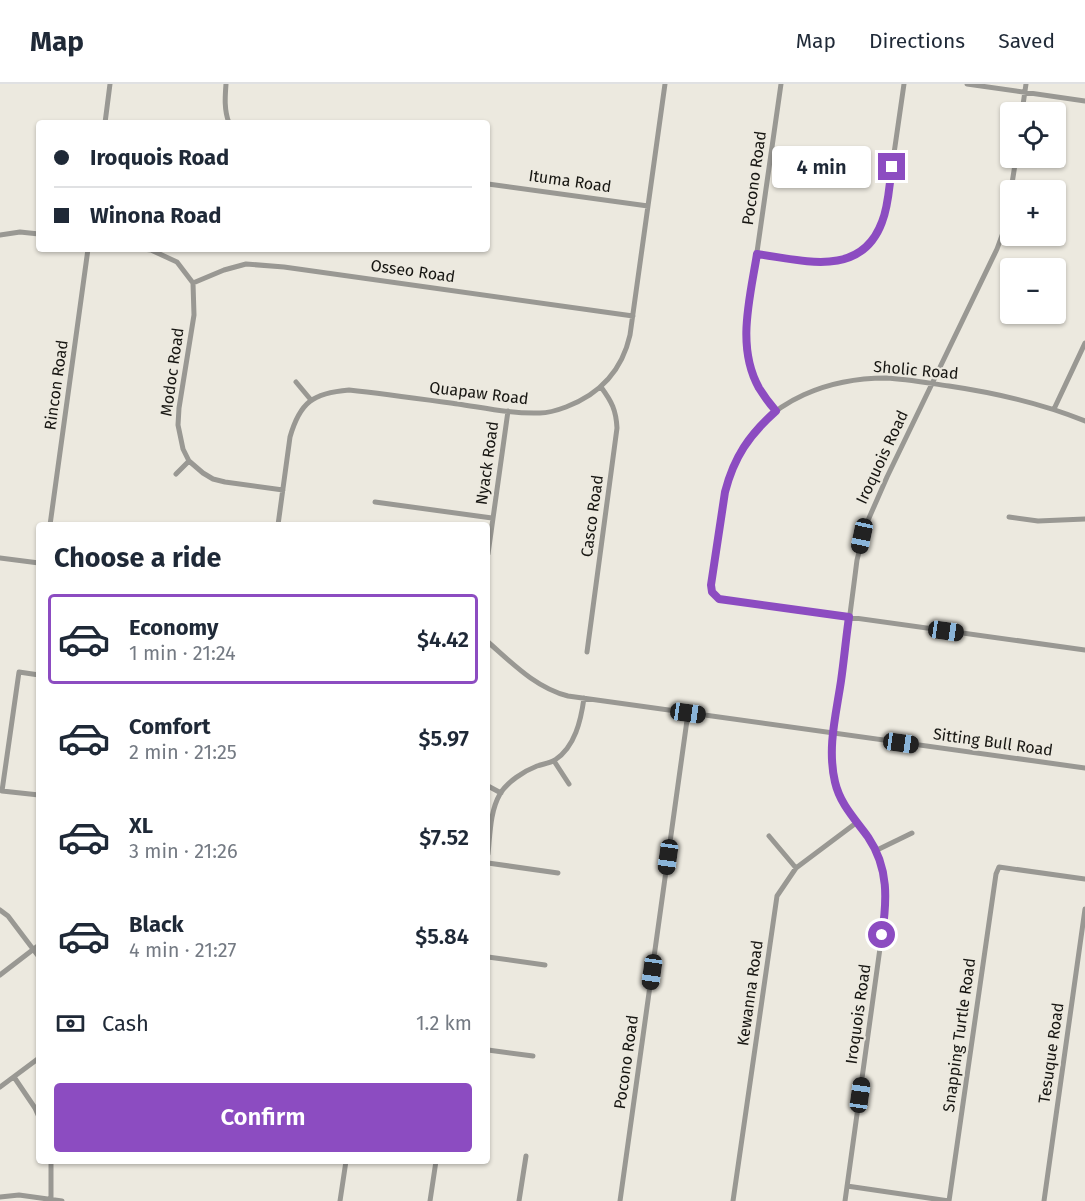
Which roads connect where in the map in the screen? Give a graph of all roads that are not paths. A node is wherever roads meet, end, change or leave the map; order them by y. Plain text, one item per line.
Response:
1 (110, 84) edge
2 (226, 84) edge
3 (665, 84) edge
4 (781, 84) edge
5 (904, 84) edge
6 (967, 84) edge
7 (1026, 84) edge
8 (1025, 92) junction
9 (1085, 101) edge
10 (1024, 102) edge
11 (105, 120) edge
12 (228, 120) edge
13 (490, 184) edge
14 (648, 206) junction
15 (36, 234) edge
16 (0, 235) edge
17 (1000, 241) edge
18 (88, 252) edge
19 (155, 252) edge
20 (757, 254) junction
21 (193, 283) junction
22 (633, 316) junction
23 (1085, 343) edge
24 (296, 382) dead end
25 (932, 383) junction
26 (601, 387) junction
27 (311, 400) junction
28 (1054, 409) junction
29 (508, 411) junction
30 (776, 411) junction
31 (1085, 421) edge
32 (189, 461) junction
33 (176, 474) dead end
34 (283, 490) junction
35 (375, 502) dead end
36 (1009, 517) dead end
37 (492, 518) junction
38 (1085, 519) edge
39 (50, 522) edge
40 (278, 522) edge
41 (490, 536) edge
42 (0, 558) edge
43 (36, 563) edge
44 (849, 617) junction
45 (490, 644) edge
46 (1085, 650) edge
47 (587, 652) dead end
48 (36, 675) edge
49 (584, 698) junction
50 (688, 713) junction
51 (832, 734) junction
52 (554, 761) junction
53 (1085, 768) edge
54 (569, 784) dead end
55 (490, 787) edge
56 (501, 793) junction
57 (36, 795) edge
58 (856, 823) junction
59 (912, 832) dead end
60 (769, 836) dead end
61 (490, 840) edge
62 (875, 851) junction
63 (490, 863) edge
64 (796, 868) junction
65 (558, 873) dead end
66 (1085, 879) edge
67 (1085, 909) edge
68 (0, 910) edge
69 (36, 947) edge
70 (490, 957) edge
71 (545, 965) dead end
72 (0, 975) edge
73 (490, 1050) edge
74 (533, 1056) dead end
75 (36, 1060) edge
76 (14, 1077) junction
77 (0, 1088) edge
78 (36, 1110) edge
79 (526, 1156) dead end
80 (51, 1164) edge
81 (346, 1164) edge
82 (436, 1164) edge
83 (847, 1186) junction
84 (0, 1197) edge
85 (51, 1199) junction
86 (62, 1201) edge
87 (340, 1201) edge
88 (430, 1201) edge
89 (519, 1201) edge
90 (620, 1201) edge
91 (733, 1201) edge
92 (845, 1201) edge
93 (949, 1201) edge
94 (1044, 1201) edge

1 - 11 street
2 - 12 street
3 - 14 street, Quapaw Road
4 - 20 street, Pocono Road
5 - 20 street
6 - 8 street
7 - 8 street
8 - 9 street
8 - 10 street
13 - 14 street, Ituma Road
14 - 22 street, Quapaw Road
15 - 16 street
17 - 25 street, Iroquois Road
18 - 39 street, Rincon Road
19 - 21 street
20 - 30 street, Pocono Road
21 - 22 street, Osseo Road
21 - 32 street, Modoc Road
22 - 26 street, Quapaw Road
23 - 28 street
24 - 27 street
25 - 28 street, Sholic Road
25 - 30 street, Sholic Road
25 - 44 street, Iroquois Road
26 - 29 street, Quapaw Road
26 - 47 street, Casco Road
27 - 29 street, Quapaw Road
27 - 34 street
28 - 31 street, Sholic Road
29 - 37 street, Nyack Road
30 - 44 street, Sholic Road
32 - 33 street
32 - 34 street
34 - 40 street
35 - 37 street
36 - 38 street
37 - 41 street, Nyack Road
42 - 43 street
44 - 46 street
44 - 51 street, Iroquois Road
45 - 49 street, Sitting Bull Road
48 - 57 street
49 - 50 street, Sitting Bull Road
49 - 52 street
50 - 51 street, Sitting Bull Road
50 - 90 street, Pocono Road
51 - 53 street, Sitting Bull Road
51 - 58 street, Iroquois Road
52 - 54 street
52 - 56 street
55 - 56 street
56 - 61 street
58 - 62 street, Iroquois Road
58 - 64 street, Kewanna Road
59 - 62 street
60 - 64 street
62 - 83 street, Iroquois Road
63 - 65 street
64 - 91 street, Kewanna Road
66 - 93 street, Snapping Turtle Road
67 - 94 street, Tesuque Road
68 - 69 street
69 - 72 street
70 - 71 street
73 - 74 street
75 - 76 street
76 - 77 street
76 - 78 street
79 - 89 street
80 - 85 street
81 - 87 street
82 - 88 street
83 - 92 street, Iroquois Road
83 - 93 street
84 - 85 street
85 - 86 street

